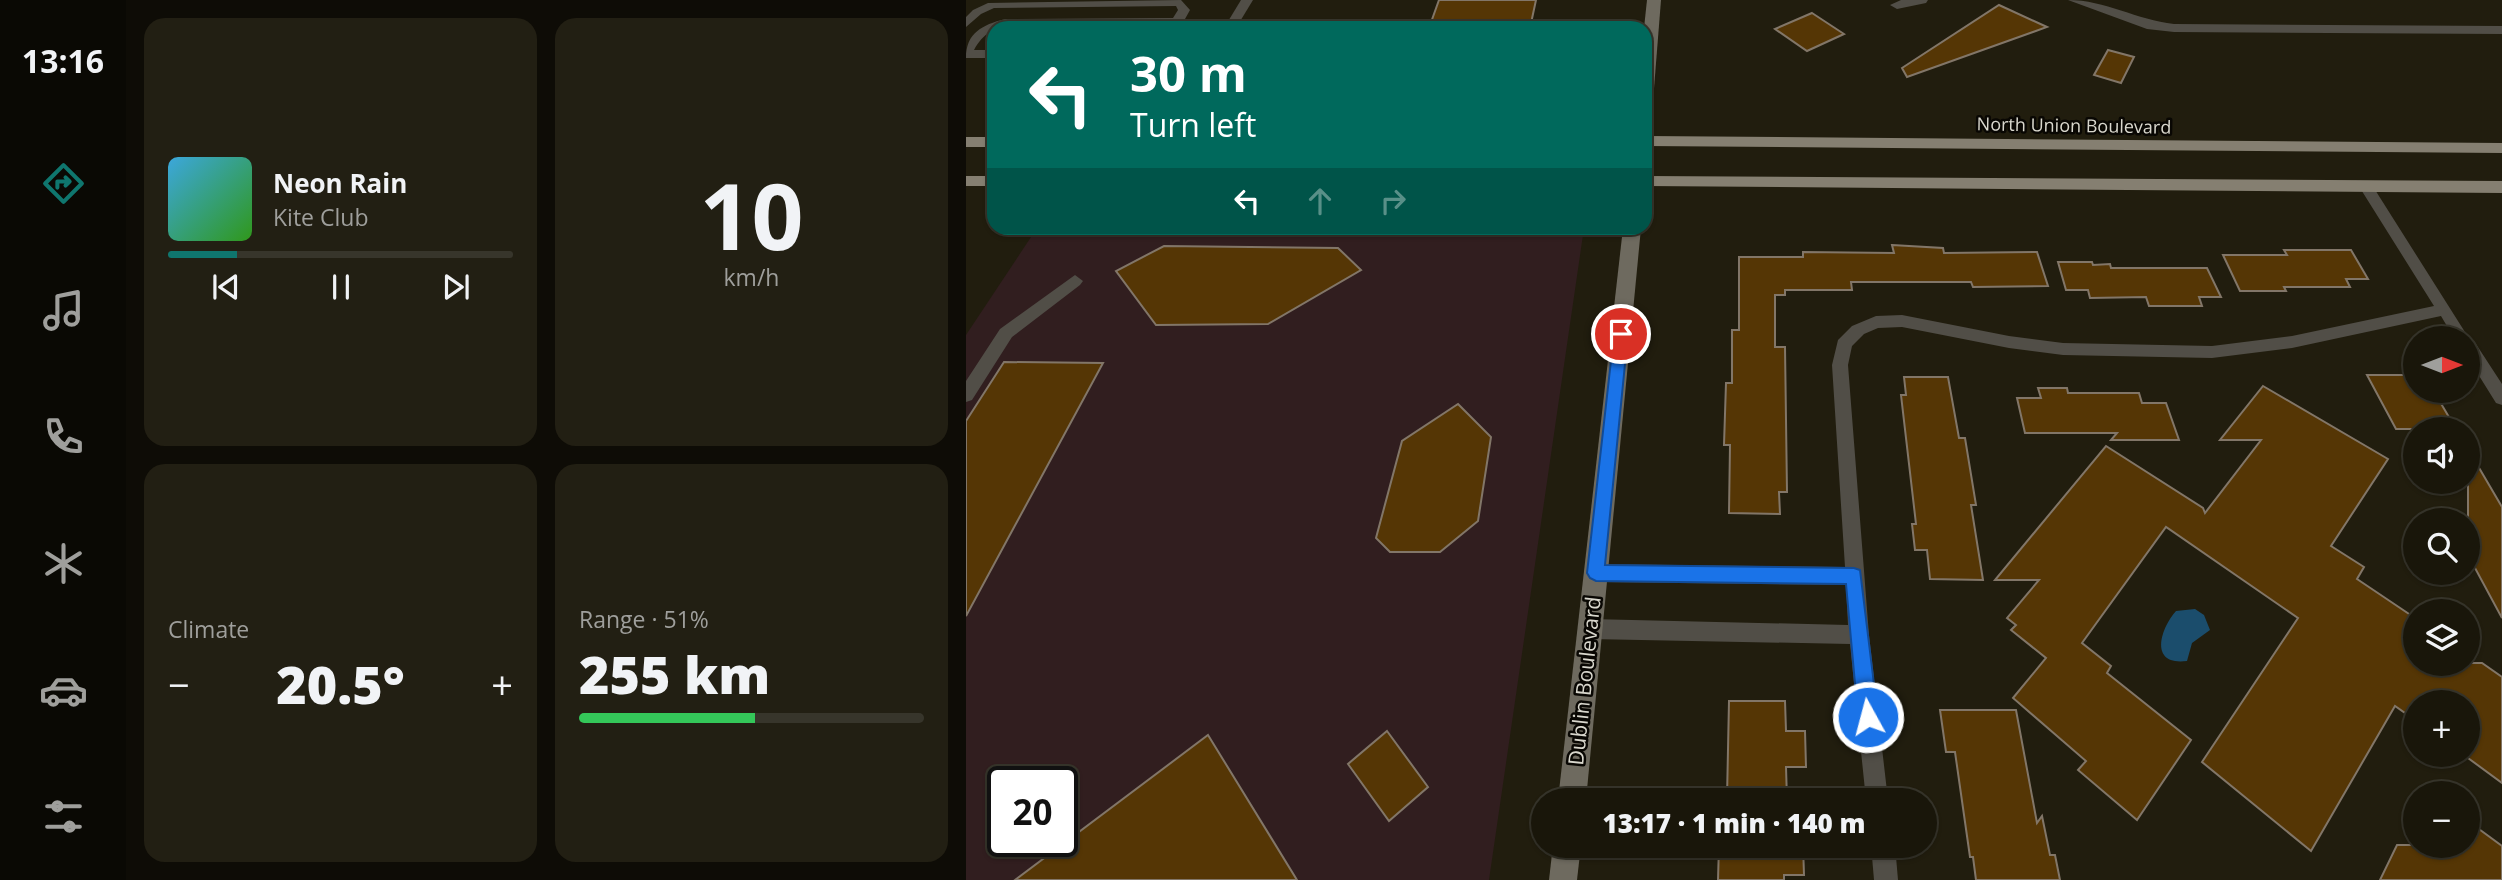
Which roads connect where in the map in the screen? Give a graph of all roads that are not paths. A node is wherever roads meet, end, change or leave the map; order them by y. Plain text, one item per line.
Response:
1 (1247, 0) edge
2 (1654, 0) edge
3 (1921, 0) edge
4 (2075, 0) edge
5 (1897, 5) dead end
6 (1177, 21) edge
7 (1234, 21) edge
8 (1652, 22) edge
9 (966, 24) edge
10 (987, 28) edge
11 (2502, 30) edge
12 (966, 54) edge
13 (987, 54) edge
14 (1652, 141) edge
15 (966, 142) edge
16 (987, 142) edge
17 (2502, 148) edge
18 (966, 181) edge
19 (987, 181) edge
20 (1652, 181) edge
21 (2502, 187) edge
22 (2367, 188) junction
23 (1631, 235) edge
24 (1075, 281) dead end
25 (2445, 309) junction
26 (2456, 326) edge
27 (2480, 364) edge
28 (966, 395) edge
29 (2502, 398) edge
30 (1596, 573) junction
31 (1854, 576) junction
32 (1590, 629) junction
33 (1859, 635) junction
34 (1573, 788) edge
35 (1876, 788) edge
36 (1566, 858) edge
37 (1883, 858) edge
38 (1563, 880) edge
39 (1886, 880) edge

1 - 7 lane
2 - 8 main road
3 - 5 street
4 - 11 street
6 - 9 lane
10 - 12 lane
12 - 13 lane
14 - 17 main road, North Union Boulevard
15 - 16 main road
18 - 19 main road
20 - 22 main road
21 - 22 main road
22 - 25 lane
23 - 30 main road, Dublin Boulevard
24 - 28 lane
25 - 26 lane
25 - 31 lane
27 - 29 lane
30 - 31 lane
30 - 32 main road, Dublin Boulevard
31 - 33 lane
32 - 33 lane
32 - 34 main road, Dublin Boulevard
33 - 35 lane
36 - 38 main road
37 - 39 lane

